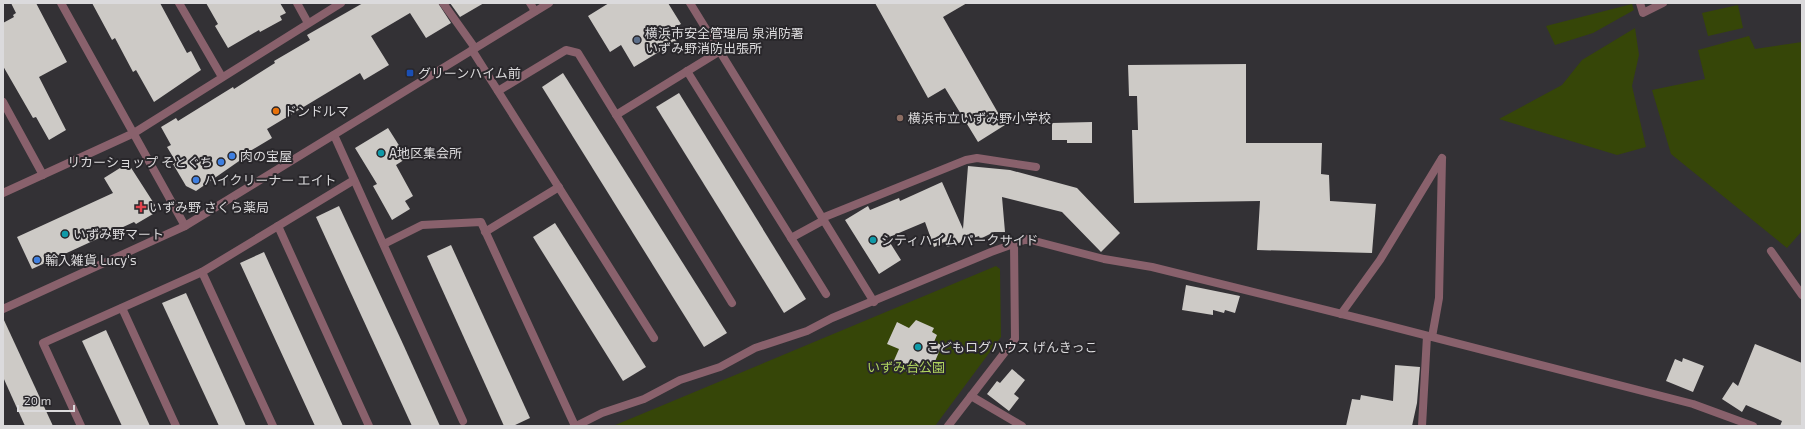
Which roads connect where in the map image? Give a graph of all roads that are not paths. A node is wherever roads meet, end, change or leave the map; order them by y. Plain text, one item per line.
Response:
1 (61, 3) edge
2 (179, 3) edge
3 (297, 3) edge
4 (341, 3) edge
5 (443, 3) edge
6 (530, 3) edge
7 (549, 3) edge
8 (690, 3) edge
9 (1640, 3) edge
10 (1663, 3) edge
11 (535, 12) junction
12 (308, 23) junction
13 (474, 49) junction
14 (720, 52) junction
15 (687, 71) junction
16 (222, 77) junction
17 (498, 91) junction
18 (3, 102) edge
19 (616, 115) junction
20 (134, 133) junction
21 (334, 135) junction
22 (1036, 166) dead end
23 (43, 175) junction
24 (354, 180) junction
25 (559, 187) junction
26 (3, 193) edge
27 (823, 219) junction
28 (185, 226) junction
29 (278, 226) junction
30 (485, 232) junction
31 (791, 238) junction
32 (1014, 243) junction
33 (384, 244) junction
34 (1772, 251) dead end
35 (202, 272) junction
36 (826, 294) dead end
37 (1802, 294) edge
38 (874, 302) junction
39 (732, 303) dead end
40 (122, 308) junction
41 (3, 309) edge
42 (1341, 314) junction
43 (1429, 336) junction
44 (654, 338) dead end
45 (971, 396) junction
46 (463, 420) dead end
47 (81, 426) edge
48 (176, 426) edge
49 (273, 426) edge
50 (369, 426) edge
51 (576, 426) edge
52 (948, 426) edge
53 (1022, 426) edge
54 (1422, 426) edge
55 (1753, 426) edge

1 - 20 street
2 - 16 street
3 - 12 street
4 - 12 street
5 - 13 street
6 - 11 street
7 - 11 street
8 - 14 street
9 - 10 street
11 - 13 street
12 - 16 street
13 - 17 street
13 - 21 street
14 - 15 street
14 - 27 street
15 - 19 street
15 - 31 street
16 - 20 street
17 - 19 street
17 - 25 street
18 - 23 street
19 - 39 street
20 - 23 street
20 - 28 street
21 - 24 street
21 - 28 street
22 - 27 street
23 - 26 street
24 - 29 street
24 - 33 street
25 - 30 street
25 - 44 street
27 - 31 street
27 - 38 street
28 - 41 street
29 - 35 street
29 - 50 street
30 - 33 street
30 - 51 street
31 - 36 street
32 - 38 street
32 - 42 street
32 - 45 street
33 - 46 street
34 - 37 street
35 - 40 street
35 - 49 street
38 - 51 street
40 - 47 street
40 - 48 street
42 - 43 street
42 - 43 street
43 - 54 street
43 - 55 street
45 - 52 street
45 - 53 street

